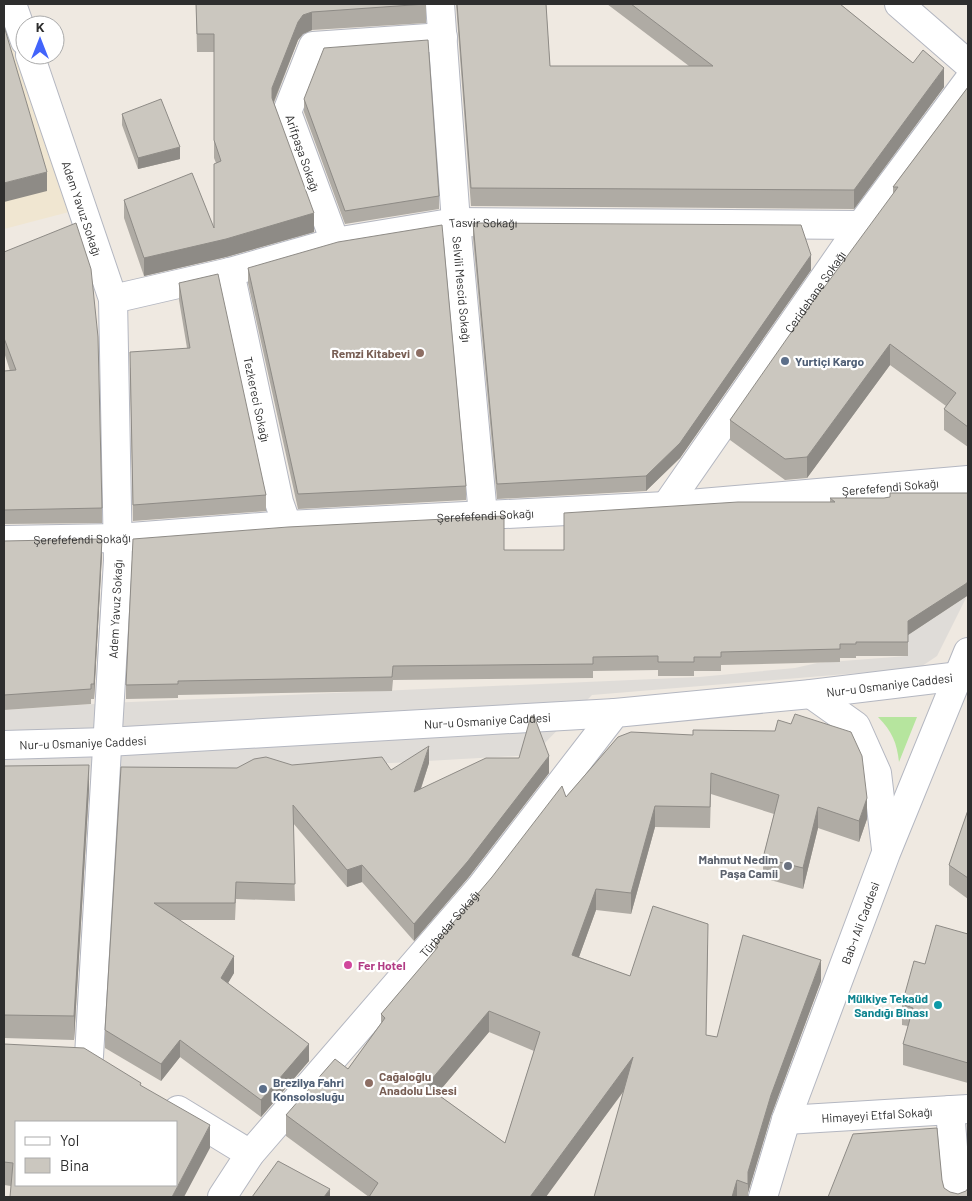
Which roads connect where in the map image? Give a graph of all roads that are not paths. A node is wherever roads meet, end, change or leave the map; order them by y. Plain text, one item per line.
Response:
1 (440, 4) edge
2 (899, 4) edge
3 (443, 37) junction
4 (968, 64) edge
5 (33, 65) edge
6 (968, 81) edge
7 (456, 222) junction
8 (861, 225) junction
9 (335, 242) junction
10 (230, 272) junction
11 (113, 299) junction
12 (968, 480) edge
13 (666, 506) junction
14 (483, 516) junction
15 (287, 525) junction
16 (118, 538) junction
17 (4, 540) edge
18 (965, 667) edge
19 (811, 694) junction
20 (615, 713) junction
21 (107, 742) junction
22 (4, 745) edge
23 (886, 853) junction
24 (61, 1055) edge
25 (89, 1056) junction
26 (114, 1071) edge
27 (155, 1096) edge
28 (959, 1110) edge
29 (786, 1120) junction
30 (250, 1154) junction
31 (222, 1197) edge
32 (763, 1197) edge
33 (957, 1197) edge

1 - 3 street, Selvili Mescid Sokağı
2 - 4 street
3 - 7 street, Selvili Mescid Sokağı
3 - 9 street, Arifpaşa Sokağı
5 - 11 street, Adem Yavuz Sokağı
6 - 8 street, Ceridehane Sokağı
7 - 8 street, Tasvir Sokağı
7 - 9 street, Tasvir Sokağı
7 - 14 street, Selvili Mescid Sokağı
8 - 13 street, Ceridehane Sokağı
9 - 10 street, Tasvir Sokağı
10 - 11 street, Tasvir Sokağı
10 - 15 street, Tezkereci Sokağı
11 - 16 street, Adem Yavuz Sokağı
12 - 13 street, Şerefefendi Sokağı
13 - 14 street, Şerefefendi Sokağı
14 - 15 street, Şerefefendi Sokağı
15 - 16 street, Şerefefendi Sokağı
16 - 17 street, Şerefefendi Sokağı
16 - 21 street, Adem Yavuz Sokağı
18 - 19 street, Nur-u Osmaniye Caddesi
18 - 23 street, Bab-ı Ali Caddesi
19 - 20 street, Nur-u Osmaniye Caddesi
19 - 23 street
20 - 21 street, Nur-u Osmaniye Caddesi
20 - 30 street, Türbedar Sokağı
21 - 22 street, Nur-u Osmaniye Caddesi
21 - 25 street, Adem Yavuz Sokağı
23 - 29 street, Bab-ı Ali Caddesi
24 - 25 street
25 - 26 street
27 - 30 street
28 - 29 street, Himayeyi Etfal Sokağı
28 - 33 street
29 - 32 street, Bab-ı Ali Caddesi
30 - 31 street, Türbedar Sokağı

